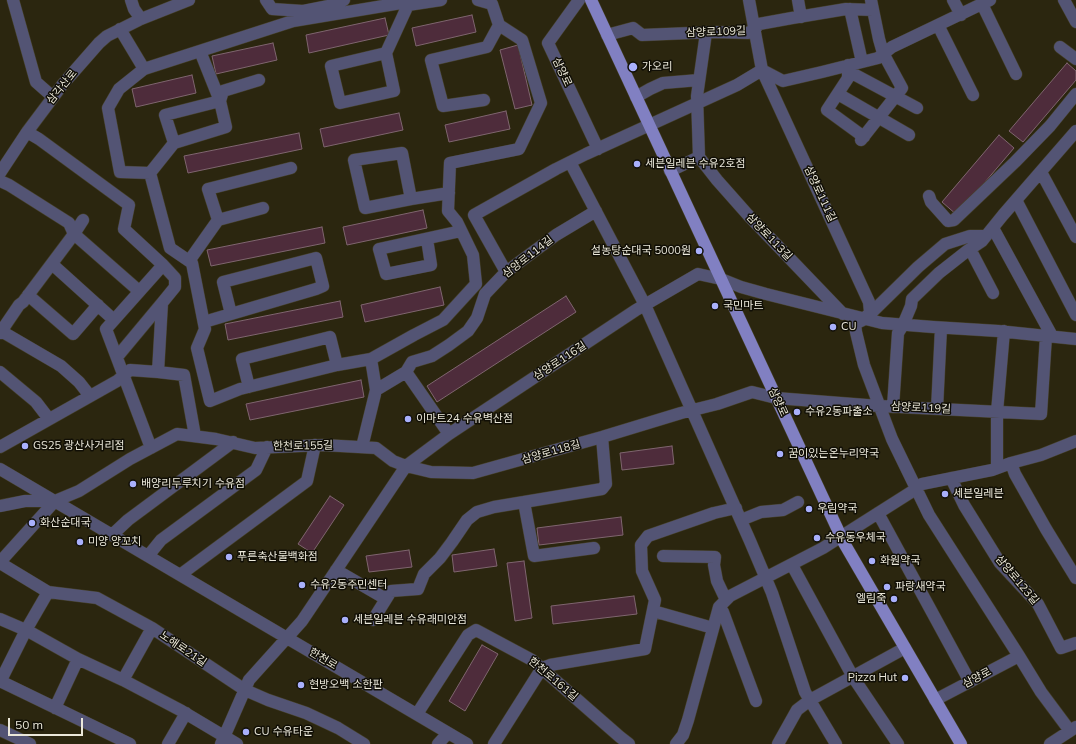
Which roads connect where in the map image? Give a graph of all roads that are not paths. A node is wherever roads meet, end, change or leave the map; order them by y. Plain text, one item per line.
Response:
1 (13, 0) edge
2 (131, 0) edge
3 (266, 0) edge
4 (344, 0) edge
5 (441, 0) edge
6 (478, 0) edge
7 (578, 0) edge
8 (591, 0) edge
9 (749, 0) edge
10 (798, 0) edge
11 (953, 0) edge
12 (1064, 0) edge
13 (181, 1) edge
14 (986, 2) edge
15 (408, 5) junction
16 (872, 5) edge
17 (850, 10) junction
18 (961, 14) junction
19 (801, 17) junction
20 (141, 19) junction
21 (1076, 22) edge
22 (498, 25) junction
23 (938, 26) junction
24 (120, 29) junction
25 (755, 29) junction
26 (706, 33) junction
27 (607, 35) junction
28 (1060, 47) dead end
29 (200, 51) junction
30 (386, 53) junction
31 (883, 53) junction
32 (1076, 59) edge
33 (862, 62) junction
34 (848, 68) junction
35 (144, 69) junction
36 (762, 70) junction
37 (1016, 74) dead end
38 (259, 80) dead end
39 (699, 80) junction
40 (838, 94) junction
41 (1076, 94) edge
42 (973, 95) dead end
43 (53, 97) junction
44 (636, 97) junction
45 (895, 97) junction
46 (484, 100) dead end
47 (220, 101) junction
48 (698, 104) junction
49 (918, 108) dead end
50 (878, 118) junction
51 (649, 126) junction
52 (27, 132) junction
53 (1076, 132) edge
54 (909, 135) dead end
55 (174, 143) junction
56 (598, 149) junction
57 (699, 157) junction
58 (570, 162) junction
59 (290, 168) dead end
60 (670, 171) junction
61 (1041, 172) junction
62 (0, 173) edge
63 (150, 173) junction
64 (0, 181) edge
65 (449, 193) junction
66 (929, 196) dead end
67 (411, 199) junction
68 (1016, 200) junction
69 (263, 208) dead end
70 (596, 212) junction
71 (83, 220) dead end
72 (218, 220) junction
73 (461, 231) junction
74 (989, 232) junction
75 (74, 234) junction
76 (1076, 237) edge
77 (427, 239) dead end
78 (970, 249) junction
79 (189, 261) junction
80 (52, 264) junction
81 (163, 265) junction
82 (506, 272) junction
83 (720, 279) junction
84 (139, 291) junction
85 (993, 293) dead end
86 (28, 295) junction
87 (162, 303) junction
88 (98, 305) junction
89 (645, 305) junction
90 (231, 314) junction
91 (843, 314) junction
92 (1076, 315) edge
93 (865, 319) junction
94 (114, 320) junction
95 (204, 322) junction
96 (904, 325) junction
97 (941, 328) junction
98 (1004, 331) junction
99 (1, 332) edge
100 (1049, 336) junction
101 (1076, 339) edge
102 (117, 357) junction
103 (371, 359) junction
104 (337, 365) junction
105 (0, 372) edge
106 (158, 372) junction
107 (406, 372) junction
108 (124, 375) junction
109 (249, 387) junction
110 (376, 390) junction
111 (90, 396) junction
112 (776, 398) junction
113 (879, 406) junction
114 (893, 407) junction
115 (937, 409) junction
116 (692, 410) junction
117 (997, 412) junction
118 (49, 419) junction
119 (449, 434) junction
120 (195, 436) junction
121 (602, 437) junction
122 (1076, 441) edge
123 (233, 442) junction
124 (315, 445) junction
125 (0, 447) edge
126 (267, 447) junction
127 (362, 447) junction
128 (151, 448) junction
129 (1011, 463) junction
130 (406, 466) junction
131 (997, 468) junction
132 (0, 469) edge
133 (951, 478) junction
134 (916, 489) junction
135 (55, 501) junction
136 (524, 502) junction
137 (798, 502) dead end
138 (0, 506) edge
139 (736, 508) junction
140 (878, 513) junction
141 (741, 520) junction
142 (112, 535) junction
143 (841, 537) junction
144 (594, 548) dead end
145 (148, 556) junction
146 (663, 556) dead end
147 (0, 563) edge
148 (792, 564) junction
149 (336, 570) junction
150 (180, 575) junction
151 (766, 578) junction
152 (1076, 578) edge
153 (48, 592) junction
154 (386, 599) junction
155 (722, 604) junction
156 (653, 611) junction
157 (0, 619) edge
158 (373, 620) dead end
159 (152, 628) junction
160 (713, 628) junction
161 (26, 630) junction
162 (287, 638) junction
163 (1076, 643) edge
164 (905, 648) junction
165 (1019, 656) junction
166 (78, 659) junction
167 (542, 668) junction
168 (853, 677) junction
169 (123, 680) junction
170 (0, 682) edge
171 (970, 682) junction
172 (245, 690) junction
173 (810, 700) junction
174 (935, 700) junction
175 (756, 701) dead end
176 (55, 708) junction
177 (186, 713) junction
178 (416, 714) junction
179 (1073, 729) edge
180 (0, 730) edge
181 (448, 733) junction
182 (223, 740) edge
183 (1058, 742) edge
184 (30, 744) edge
185 (130, 744) edge
186 (168, 744) edge
187 (238, 744) edge
188 (364, 744) edge
189 (438, 744) edge
190 (467, 744) edge
191 (494, 744) edge
192 (629, 744) edge
193 (676, 744) edge
194 (778, 744) edge
195 (836, 744) edge
196 (898, 744) edge
197 (961, 744) edge

1 - 43 street
2 - 20 street
3 - 4 street
5 - 15 street
6 - 22 street
7 - 56 street, 삼양로
8 - 27 main road, 삼양로
9 - 25 street, 삼양로111길
10 - 19 street
11 - 18 street
12 - 21 street
13 - 20 street, 삼각산로
14 - 18 street
14 - 37 street
15 - 29 street
15 - 30 street
16 - 17 street, 삼양로109길
16 - 31 street
17 - 19 street, 삼양로109길
17 - 33 street
18 - 23 street
19 - 25 street, 삼양로109길
20 - 24 street, 삼각산로
22 - 46 street
22 - 65 street
23 - 31 street
23 - 42 street
24 - 35 street
24 - 43 street, 삼각산로
25 - 26 street, 삼양로109길
25 - 36 street, 삼양로111길
26 - 27 street, 삼양로109길
26 - 39 street
27 - 44 main road, 삼양로
28 - 32 street
29 - 35 street
29 - 47 street
30 - 30 street
31 - 33 street
31 - 45 street
33 - 34 street
34 - 36 street
34 - 40 street
34 - 45 street
35 - 63 street
36 - 48 street
36 - 93 street, 삼양로111길
38 - 47 street
39 - 44 street
39 - 48 street
40 - 50 street
40 - 50 street
41 - 66 street
43 - 52 street, 삼각산로
44 - 51 main road, 삼양로
45 - 49 street
45 - 50 street
47 - 55 street
47 - 55 street
48 - 51 street
48 - 57 street
50 - 54 street
51 - 56 street
51 - 60 main road, 삼양로
52 - 62 street, 삼각산로
52 - 81 street
53 - 61 street
55 - 63 street
56 - 58 street
57 - 60 street
57 - 91 street, 삼양로113길
58 - 70 street
58 - 82 street
59 - 72 street
60 - 83 main road, 삼양로
61 - 68 street
61 - 76 street
63 - 79 street
64 - 75 street
65 - 67 street
65 - 73 street
67 - 67 street
68 - 74 street
68 - 92 street
69 - 72 street
70 - 82 street, 삼양로114길
70 - 89 street
71 - 75 street
72 - 79 street
73 - 77 street
73 - 103 street
74 - 78 street
74 - 93 street
74 - 100 street
75 - 80 street
75 - 84 street
78 - 85 street
78 - 96 street
79 - 95 street
80 - 86 street
80 - 88 street
81 - 84 street
81 - 87 street
82 - 107 street, 삼양로114길
83 - 89 street, 삼양로116길
83 - 91 street, 삼양로116길
83 - 112 main road, 삼양로
84 - 94 street
86 - 88 street
86 - 99 street
87 - 102 street
87 - 106 street
88 - 94 street
89 - 116 street
89 - 119 street, 삼양로116길
90 - 90 street
90 - 95 street
91 - 93 street, 삼양로116길
93 - 96 street, 삼양로116길
93 - 113 street
94 - 102 street
95 - 109 street
96 - 97 street, 삼양로116길
96 - 114 street
97 - 98 street, 삼양로116길
97 - 115 street
98 - 100 street, 삼양로116길
98 - 117 street
99 - 111 street
100 - 101 street, 삼양로116길
100 - 117 street, 삼양로119길
102 - 108 street
103 - 104 street
103 - 110 street
104 - 109 street
104 - 109 street
105 - 118 street
106 - 108 street
106 - 120 street
107 - 110 street, 삼양로114길
107 - 119 street
108 - 111 street
108 - 128 street
110 - 127 street
111 - 118 street
112 - 113 street, 삼양로119길
112 - 116 street, 삼양로118길
112 - 143 main road, 삼양로
113 - 114 street, 삼양로119길
113 - 134 street
114 - 115 street, 삼양로119길
115 - 117 street, 삼양로119길
116 - 121 street, 삼양로118길
116 - 139 street
117 - 131 street
118 - 125 street
119 - 130 street, 삼양로116길
120 - 123 street, 한천로155길
120 - 128 street, 한천로155길
121 - 130 street, 삼양로118길
121 - 136 street
122 - 129 street
123 - 126 street, 한천로155길
123 - 142 street
124 - 126 street, 한천로155길
124 - 127 street, 한천로155길
124 - 150 street
126 - 145 street
127 - 130 street, 한천로155길
128 - 135 street, 한천로155길
129 - 131 street
129 - 152 street
130 - 149 street, 삼양로116길
131 - 133 street
132 - 135 street, 한천로
133 - 134 street
133 - 163 street, 삼양로123길
134 - 140 street
134 - 165 street
135 - 138 street
135 - 142 street, 한천로
135 - 147 street
136 - 144 street
136 - 154 street
137 - 141 street
139 - 141 street
139 - 156 street
140 - 143 street
140 - 171 street
141 - 151 street
142 - 145 street, 한천로
143 - 148 street
143 - 164 main road, 삼양로
145 - 150 street, 한천로
146 - 155 street
147 - 153 street, 노해로21길
148 - 151 street
148 - 168 street
149 - 154 street
149 - 162 street, 삼양로116길
150 - 162 street, 한천로
151 - 155 street
151 - 173 street
153 - 159 street, 노해로21길
153 - 161 street
154 - 158 street
155 - 160 street
155 - 175 street
156 - 160 street
156 - 167 street
157 - 161 street
159 - 169 street
159 - 172 street, 노해로21길
160 - 193 street
161 - 166 street
161 - 170 street
162 - 172 street, 삼양로116길
162 - 178 street, 한천로
164 - 168 street
164 - 174 main road, 삼양로
165 - 171 street, 삼양로
165 - 179 street
166 - 169 street
166 - 176 street
167 - 178 street, 한천로161길
167 - 191 street
167 - 192 street, 한천로161길
168 - 173 street
168 - 196 street
169 - 177 street
170 - 176 street
171 - 174 street, 삼양로
172 - 182 street, 삼양로116길
172 - 188 street, 노해로21길
173 - 194 street
173 - 195 street
174 - 197 main road, 삼양로
176 - 185 street
177 - 182 street
177 - 186 street
178 - 181 street, 한천로
179 - 183 street
180 - 184 street
181 - 189 street
181 - 190 street, 한천로
182 - 187 street

